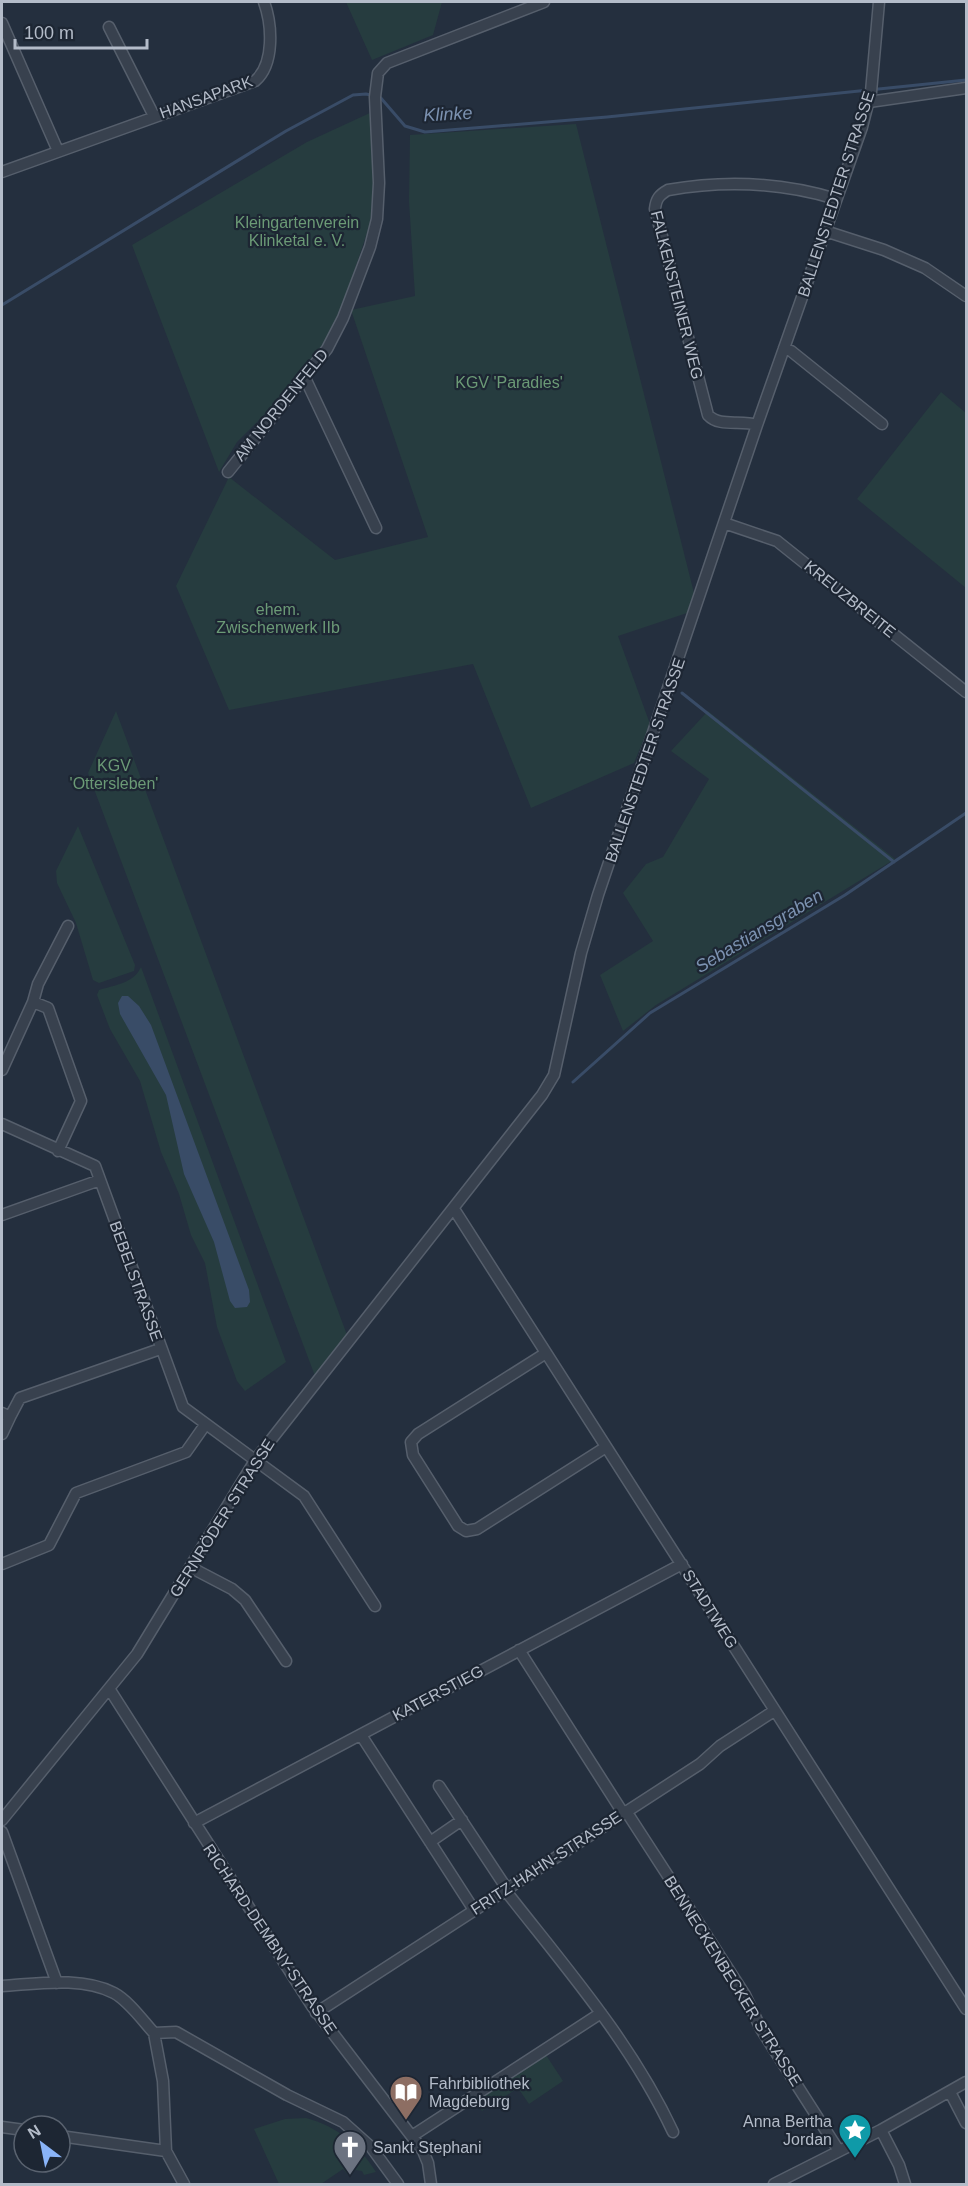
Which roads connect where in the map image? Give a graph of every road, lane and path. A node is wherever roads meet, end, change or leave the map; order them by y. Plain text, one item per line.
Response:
1 (264, 2) edge
2 (544, 2) edge
3 (879, 2) edge
4 (2, 23) edge
5 (109, 27) dead end
6 (966, 88) edge
7 (870, 95) junction
8 (154, 116) junction
9 (58, 151) junction
10 (2, 172) edge
11 (836, 199) junction
12 (825, 231) junction
13 (966, 296) edge
14 (784, 348) junction
15 (304, 378) junction
16 (882, 424) dead end
17 (757, 425) junction
18 (228, 472) dead end
19 (724, 523) junction
20 (376, 528) dead end
21 (966, 692) edge
22 (68, 927) dead end
23 (33, 1002) junction
24 (2, 1070) edge
25 (2, 1124) edge
26 (58, 1151) junction
27 (490, 1161) joint
28 (100, 1179) junction
29 (454, 1209) junction
30 (2, 1215) edge
31 (160, 1348) junction
32 (546, 1353) junction
33 (6, 1415) edge
34 (205, 1425) junction
35 (2, 1434) edge
36 (606, 1447) junction
37 (256, 1459) junction
38 (2, 1564) edge
39 (682, 1564) junction
40 (190, 1567) junction
41 (375, 1606) dead end
42 (519, 1650) junction
43 (286, 1661) dead end
44 (110, 1689) junction
45 (774, 1711) junction
46 (361, 1735) junction
47 (439, 1786) dead end
48 (624, 1812) junction
49 (2, 1820) edge
50 (462, 1820) junction
51 (194, 1823) junction
52 (2, 1832) edge
53 (430, 1842) junction
54 (506, 1890) junction
55 (474, 1910) junction
56 (57, 1983) junction
57 (2, 1986) edge
58 (966, 2009) edge
59 (316, 2013) junction
60 (601, 2013) junction
61 (154, 2033) junction
62 (966, 2082) edge
63 (950, 2092) junction
64 (966, 2122) edge
65 (881, 2130) junction
66 (673, 2132) dead end
67 (412, 2136) junction
68 (72, 2138) edge
69 (166, 2151) junction
70 (839, 2151) junction
71 (184, 2184) edge
72 (398, 2184) edge
73 (430, 2184) edge
74 (774, 2184) edge
75 (905, 2184) edge

1 - 8 street, HANSAPARK
2 - 15 street, AM NORDENFELD
3 - 7 street, BALLENSTEDTER STRASSE
4 - 9 street
5 - 8 street
6 - 7 street
7 - 11 street, BALLENSTEDTER STRASSE
8 - 9 street, HANSAPARK
9 - 10 street, HANSAPARK
11 - 12 street, BALLENSTEDTER STRASSE
11 - 17 street, FALKENSTEINER WEG
12 - 13 street
12 - 14 street, BALLENSTEDTER STRASSE
14 - 16 street
14 - 17 street, BALLENSTEDTER STRASSE
15 - 18 street, AM NORDENFELD
15 - 20 street
17 - 19 street, BALLENSTEDTER STRASSE
19 - 21 street, KREUZBREITE
19 - 27 street, BALLENSTEDTER STRASSE
22 - 23 street
23 - 24 street
23 - 26 street
25 - 26 street, BEBELSTRASSE
26 - 28 street, BEBELSTRASSE
27 - 29 street, GERNRÖDER STRASSE
28 - 30 street
28 - 31 street, BEBELSTRASSE
29 - 32 street, STADTWEG
29 - 37 street, GERNRÖDER STRASSE
31 - 33 street
31 - 34 street, BEBELSTRASSE
32 - 36 street, STADTWEG
32 - 36 street
33 - 35 street
34 - 37 street, BEBELSTRASSE
34 - 38 street
36 - 39 street, STADTWEG
37 - 40 street, GERNRÖDER STRASSE
37 - 41 street, BEBELSTRASSE
39 - 42 street, KATERSTIEG
39 - 45 street, STADTWEG
40 - 43 street
40 - 44 street, GERNRÖDER STRASSE
42 - 46 street, KATERSTIEG
42 - 48 street, BENNECKENBECKER STRASSE
44 - 49 street, GERNRÖDER STRASSE
44 - 51 street, RICHARD-DEMBNY-STRASSE
45 - 48 street, FRITZ-HAHN-STRASSE
45 - 58 street, STADTWEG
46 - 51 street, KATERSTIEG
46 - 53 street
47 - 50 street
48 - 54 street, FRITZ-HAHN-STRASSE
48 - 70 street, BENNECKENBECKER STRASSE
50 - 53 street
50 - 54 street
51 - 59 street, RICHARD-DEMBNY-STRASSE
52 - 56 street
53 - 55 street
54 - 55 street, FRITZ-HAHN-STRASSE
54 - 60 street
55 - 59 street, FRITZ-HAHN-STRASSE
56 - 57 street
56 - 61 street
59 - 67 street, RICHARD-DEMBNY-STRASSE
60 - 66 street
60 - 67 street
61 - 69 street
61 - 72 street
62 - 63 street
63 - 64 street
63 - 65 street
65 - 70 street
65 - 75 street
67 - 73 street, RICHARD-DEMBNY-STRASSE
68 - 69 street
69 - 71 street
70 - 74 street

